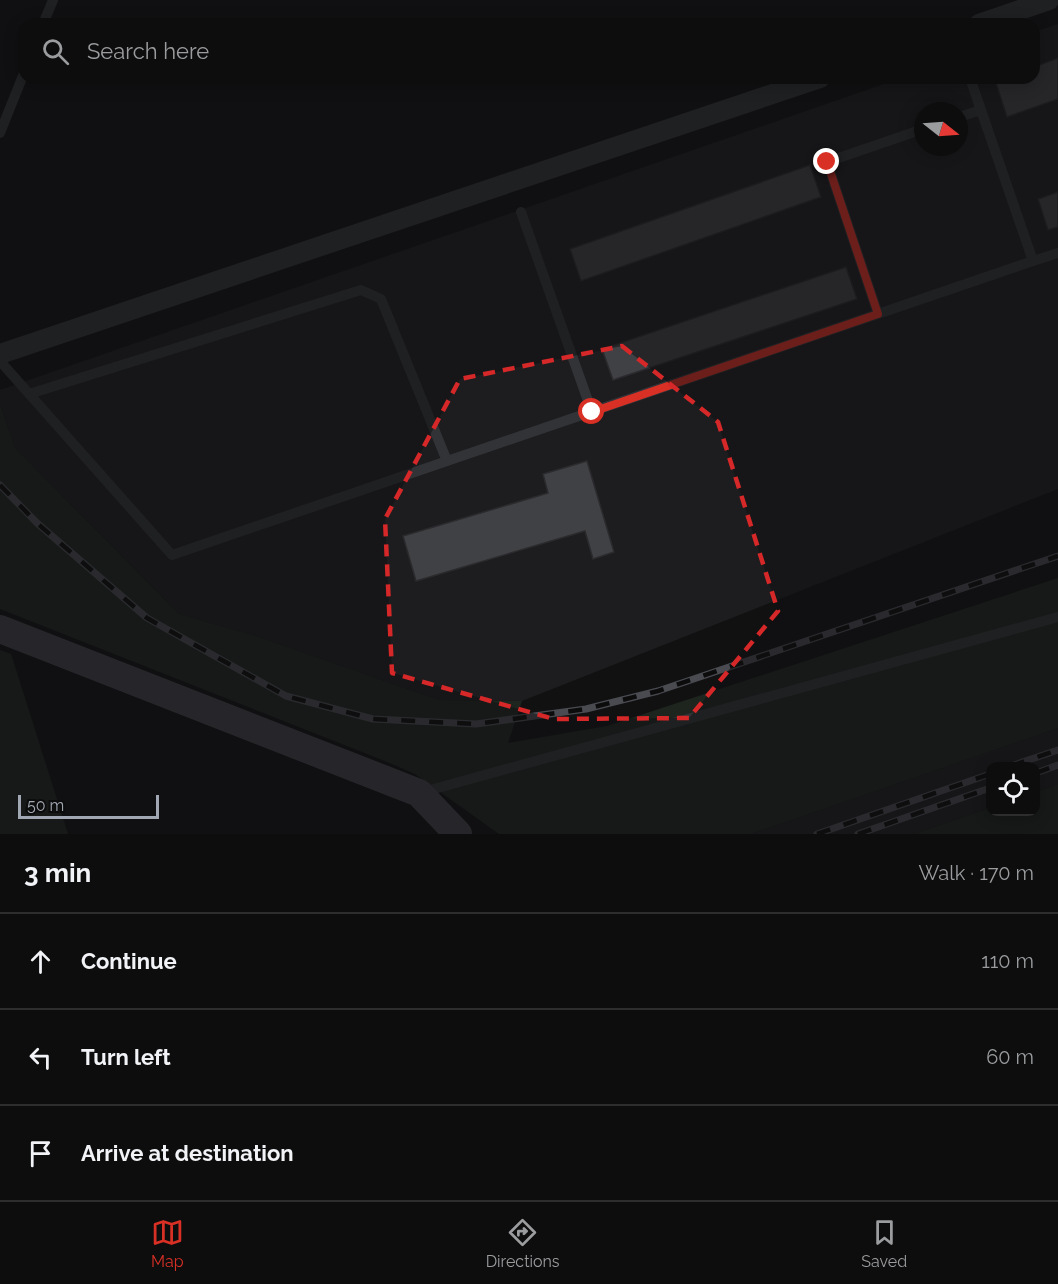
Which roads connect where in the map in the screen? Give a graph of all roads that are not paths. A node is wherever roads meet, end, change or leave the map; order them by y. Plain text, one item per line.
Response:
1 (53, 0) edge
2 (1049, 0) edge
3 (46, 18) edge
4 (996, 18) edge
5 (20, 84) edge
6 (802, 84) edge
7 (972, 84) edge
8 (981, 110) junction
9 (968, 114) edge
10 (914, 132) edge
11 (0, 133) edge
12 (521, 213) dead end
13 (1058, 253) edge
14 (1033, 261) junction
15 (878, 314) junction
16 (0, 354) edge
17 (0, 361) edge
18 (29, 394) junction
19 (592, 412) junction
20 (447, 461) junction
21 (1058, 617) edge
22 (0, 629) edge
23 (419, 793) junction
24 (458, 834) edge

1 - 3 lane
2 - 4 street
5 - 11 lane
6 - 16 street
7 - 8 lane
8 - 9 lane
8 - 14 lane
10 - 15 lane
12 - 19 lane
13 - 14 lane
14 - 15 lane
15 - 19 lane
17 - 18 lane
18 - 20 lane
18 - 20 lane
19 - 20 lane
21 - 23 lane
22 - 23 main road
23 - 24 main road

